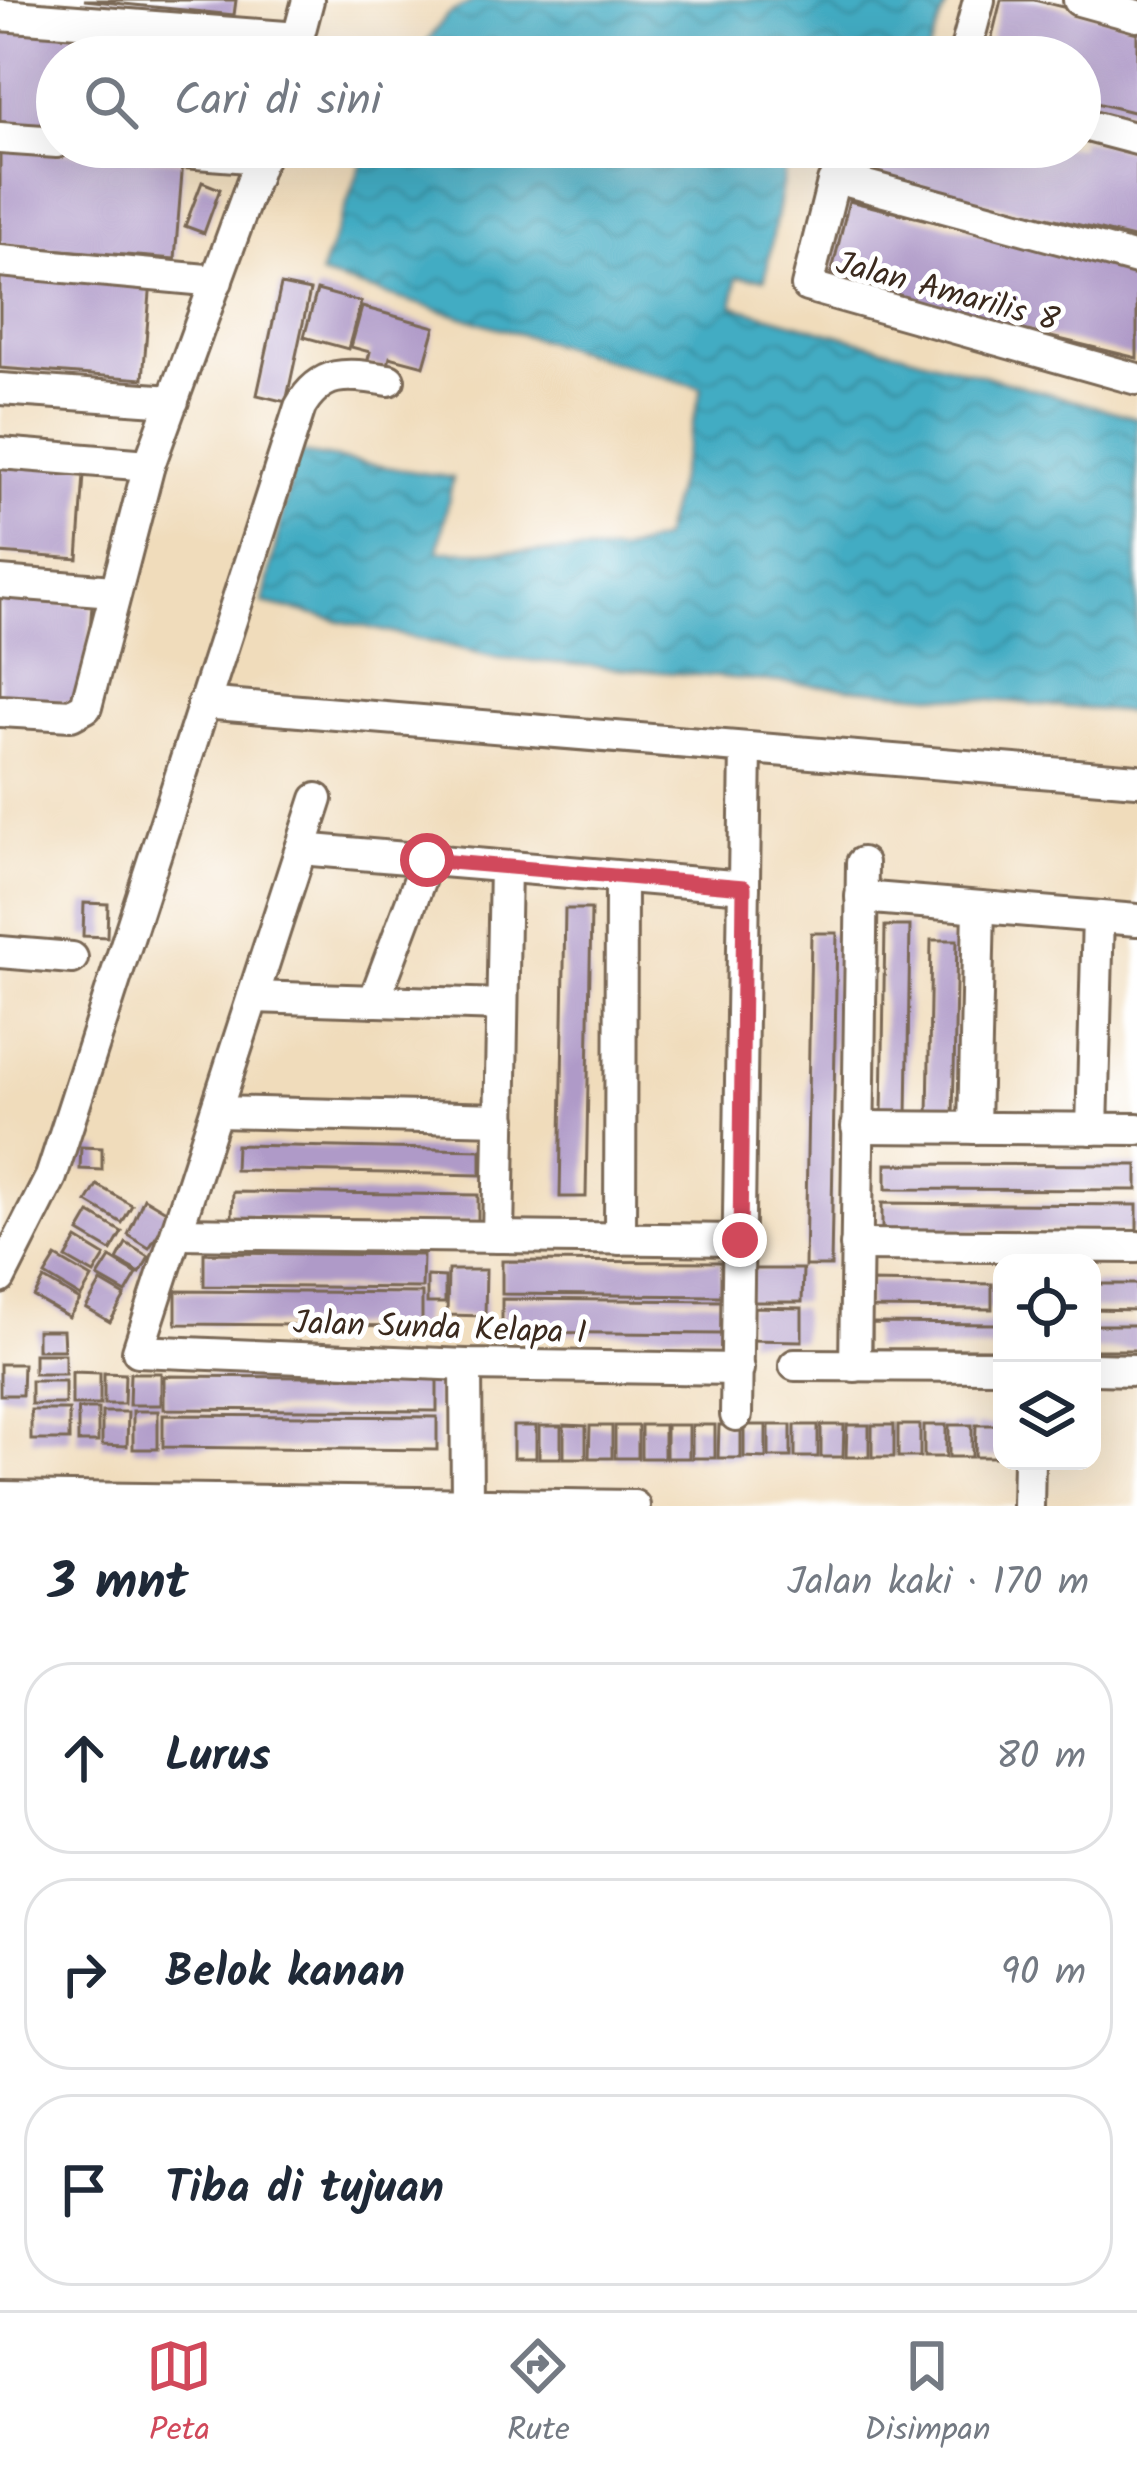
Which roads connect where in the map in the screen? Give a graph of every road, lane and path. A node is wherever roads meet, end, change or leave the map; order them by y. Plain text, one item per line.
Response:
1 (308, 0) edge
2 (979, 0) edge
3 (1079, 0) edge
4 (0, 15) edge
5 (1137, 16) edge
6 (194, 36) edge
7 (299, 36) edge
8 (970, 36) edge
9 (1101, 130) edge
10 (0, 138) edge
11 (1137, 139) edge
12 (36, 141) edge
13 (258, 168) edge
14 (1137, 259) edge
15 (0, 261) edge
16 (217, 280) junction
17 (389, 380) dead end
18 (1137, 380) edge
19 (0, 389) edge
20 (173, 401) junction
21 (0, 452) edge
22 (149, 465) junction
23 (0, 582) edge
24 (113, 591) junction
25 (203, 704) junction
26 (0, 711) edge
27 (746, 748) junction
28 (1137, 780) edge
29 (317, 799) dead end
30 (301, 849) junction
31 (427, 860) junction
32 (862, 863) dead end
33 (505, 867) junction
34 (621, 877) junction
35 (744, 887) junction
36 (861, 897) junction
37 (980, 907) junction
38 (1098, 917) junction
39 (1137, 920) edge
40 (0, 952) edge
41 (72, 958) dead end
42 (253, 998) junction
43 (374, 1001) junction
44 (502, 1005) junction
45 (216, 1112) junction
46 (500, 1119) junction
47 (857, 1127) junction
48 (974, 1128) junction
49 (1092, 1129) junction
50 (1137, 1129) edge
51 (177, 1233) junction
52 (498, 1237) junction
53 (620, 1239) junction
54 (740, 1240) junction
55 (856, 1244) junction
56 (1137, 1247) edge
57 (0, 1278) edge
58 (466, 1365) junction
59 (795, 1365) dead end
60 (855, 1366) junction
61 (993, 1366) edge
62 (738, 1369) junction
63 (1101, 1369) edge
64 (1137, 1370) edge
65 (736, 1415) dead end
66 (1029, 1470) edge
67 (0, 1497) edge
68 (467, 1503) junction
69 (593, 1505) edge
70 (634, 1506) edge
71 (1028, 1506) edge

1 - 7 street
2 - 8 street
3 - 5 street
4 - 6 street
9 - 11 street
10 - 12 street
13 - 16 street
14 - 18 street, Jalan Amarilis 8
15 - 16 street
16 - 20 street
17 - 25 street
19 - 20 street
20 - 22 street
21 - 22 street
22 - 24 street
23 - 24 street
24 - 26 street
25 - 27 street
25 - 57 street
27 - 28 street
27 - 35 street
29 - 30 street
30 - 31 street
30 - 42 street
31 - 33 street
31 - 43 street
32 - 36 street
33 - 34 street
33 - 44 street
34 - 35 street
34 - 53 street
35 - 54 street
36 - 37 street
36 - 47 street
37 - 38 street
37 - 48 street
38 - 39 street
38 - 49 street
40 - 41 street
42 - 43 street
42 - 45 street
43 - 44 street
44 - 46 street
45 - 46 street
45 - 51 street
46 - 52 street
47 - 48 street
47 - 55 street
48 - 49 street
49 - 50 street
51 - 52 street
51 - 58 street, Jalan Sunda Kelapa I
52 - 53 street
53 - 54 street
54 - 62 street
55 - 56 street
55 - 60 street
58 - 62 street, Jalan Sunda Kelapa I
58 - 68 street
59 - 60 street
60 - 61 street
62 - 65 street
63 - 64 street
66 - 71 street
67 - 68 street
68 - 69 street
69 - 70 street

